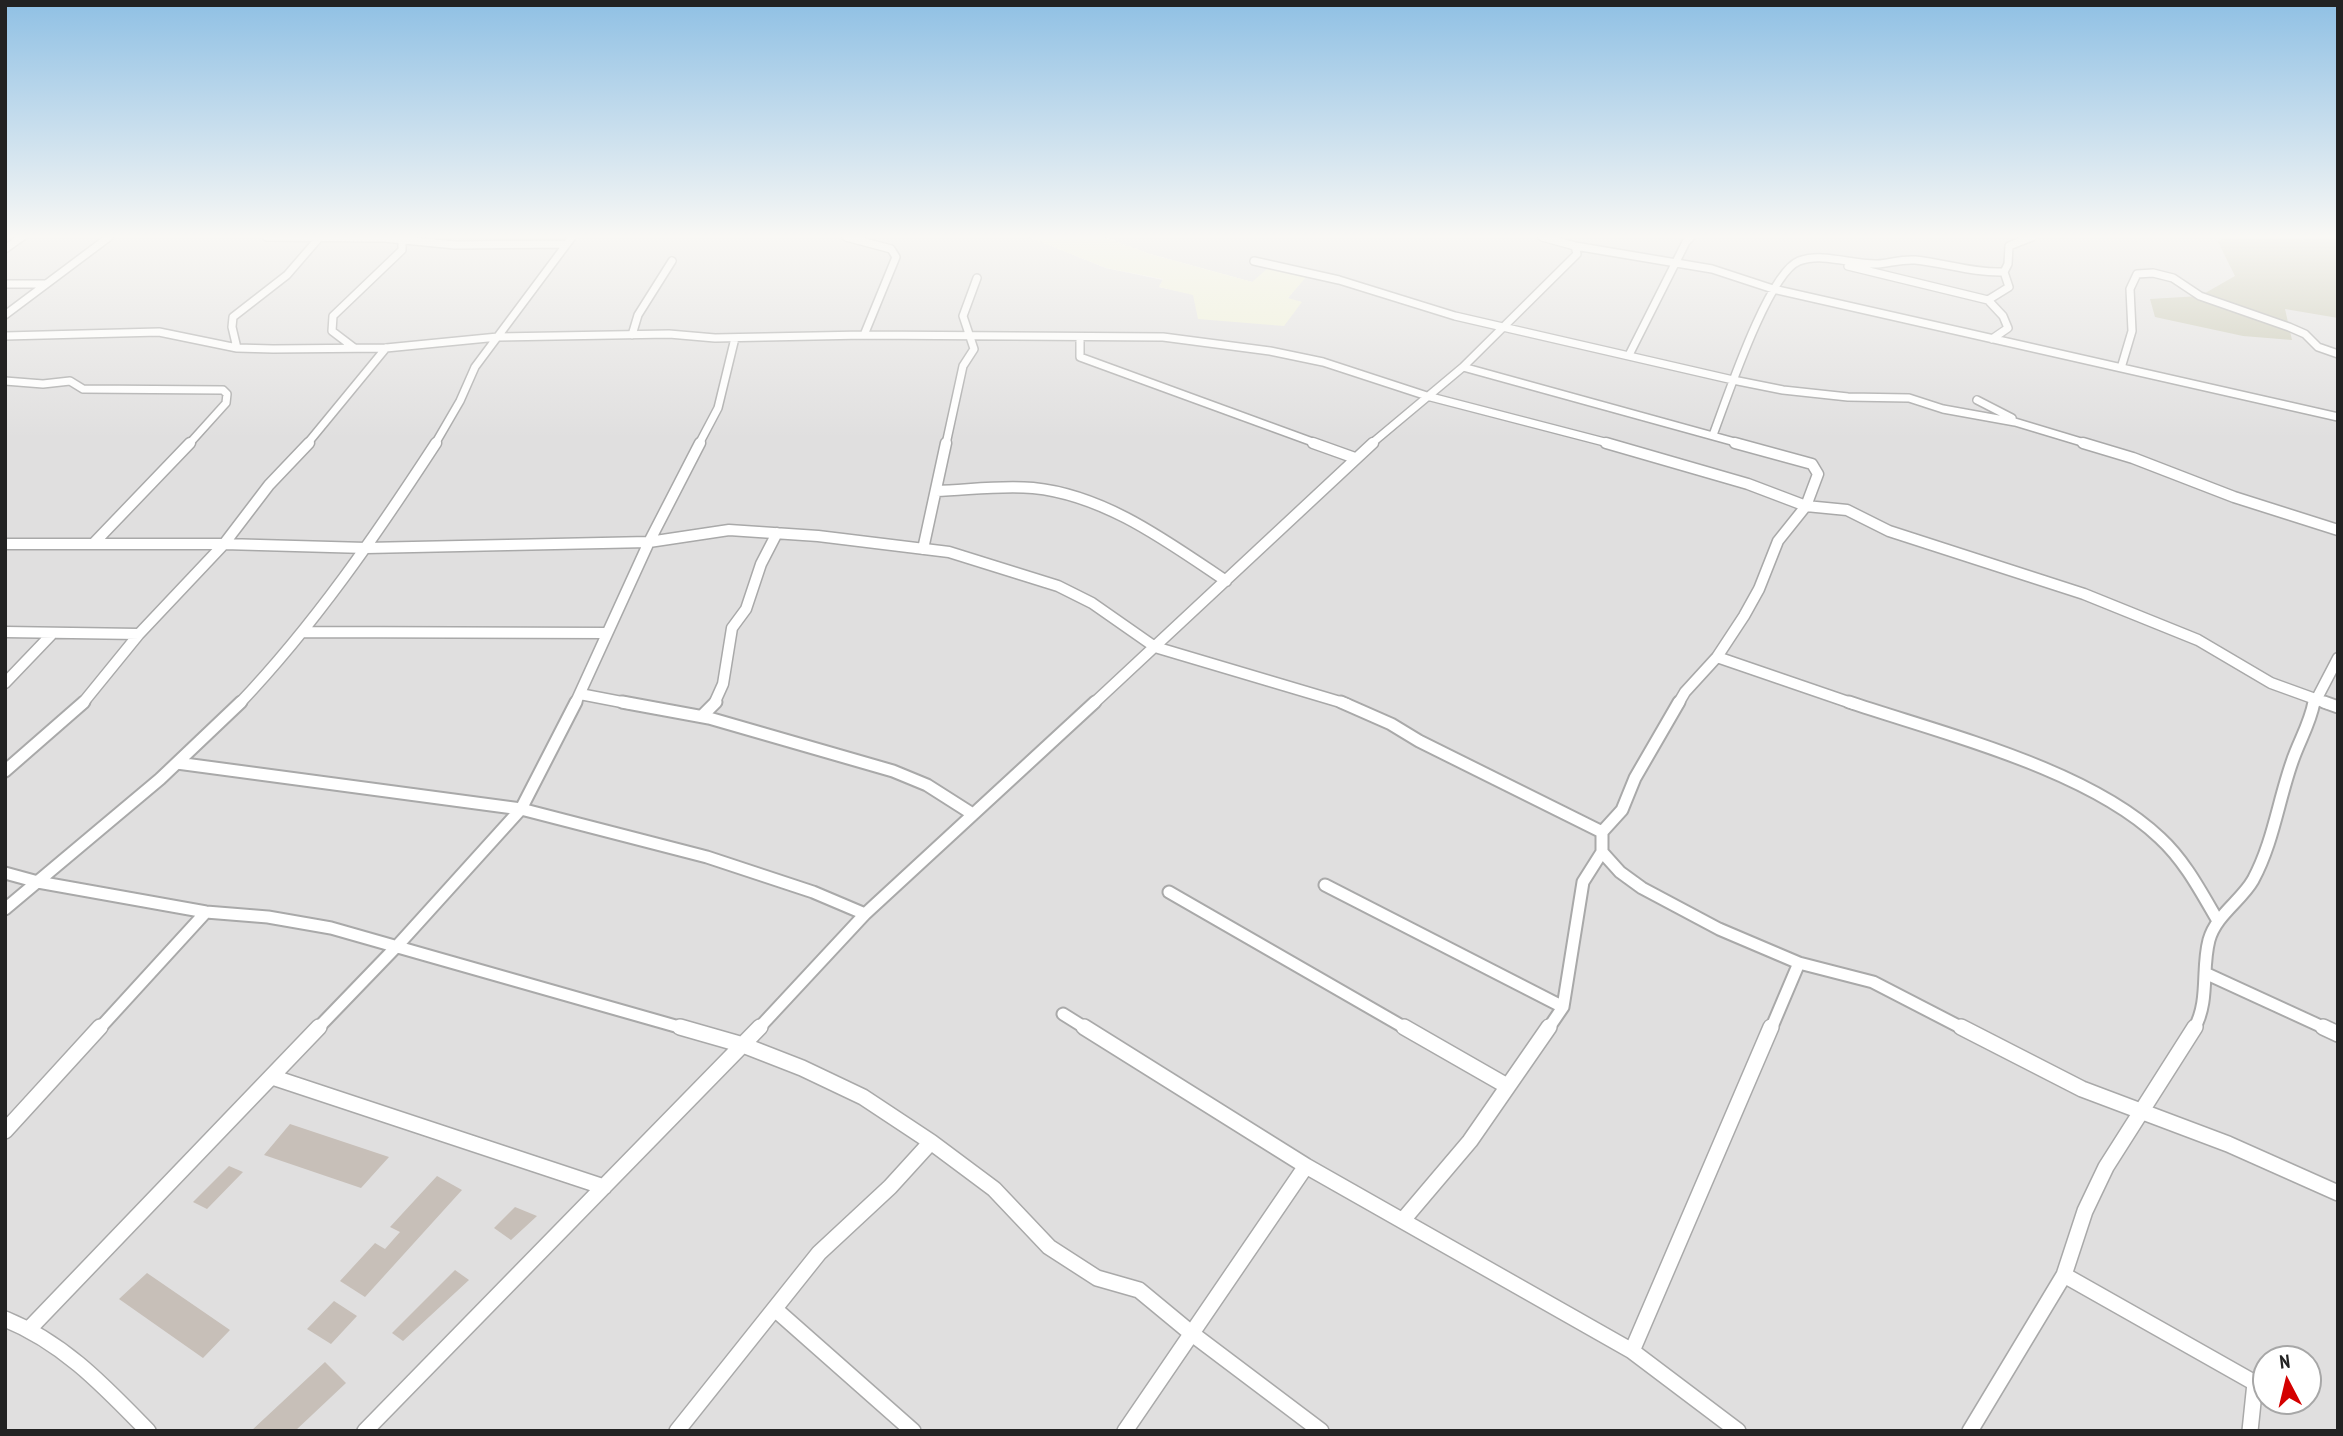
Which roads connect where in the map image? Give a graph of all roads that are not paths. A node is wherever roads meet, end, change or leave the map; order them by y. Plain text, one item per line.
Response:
1 (19, 304) edge
2 (250, 304) edge
3 (346, 304) edge
4 (522, 304) edge
5 (646, 304) edge
6 (876, 304) edge
7 (967, 304) edge
8 (1416, 304) edge
9 (1527, 304) edge
10 (1655, 304) edge
11 (1766, 304) edge
12 (1839, 304) edge
13 (1992, 304) edge
14 (2131, 304) edge
15 (2219, 304) edge
16 (5, 315) edge
17 (1504, 327) junction
18 (864, 334) junction
19 (632, 335) junction
20 (5, 336) edge
21 (498, 337) junction
22 (972, 337) junction
23 (1080, 337) junction
24 (735, 338) junction
25 (1992, 339) junction
26 (352, 347) junction
27 (237, 348) junction
28 (386, 348) junction
29 (2338, 354) edge
30 (1629, 355) junction
31 (1463, 366) junction
32 (2121, 368) junction
33 (1733, 380) junction
34 (5, 381) edge
35 (1427, 396) junction
36 (1977, 400) dead end
37 (2338, 418) edge
38 (2031, 426) junction
39 (1713, 435) junction
40 (1355, 458) junction
41 (936, 491) junction
42 (1806, 506) junction
43 (2338, 530) edge
44 (777, 533) junction
45 (649, 542) junction
46 (94, 543) junction
47 (5, 544) edge
48 (224, 544) junction
49 (366, 548) junction
50 (923, 549) junction
51 (1226, 581) junction
52 (5, 632) edge
53 (304, 632) junction
54 (607, 633) junction
55 (139, 634) junction
56 (51, 635) junction
57 (1155, 647) junction
58 (1717, 657) junction
59 (2338, 658) edge
60 (5, 683) edge
61 (580, 694) junction
62 (2315, 697) junction
63 (2338, 707) edge
64 (702, 716) junction
65 (177, 763) junction
66 (5, 771) edge
67 (521, 808) junction
68 (971, 813) junction
69 (1602, 832) junction
70 (1602, 852) junction
71 (5, 873) edge
72 (38, 882) junction
73 (1325, 885) dead end
74 (1169, 892) dead end
75 (5, 909) edge
76 (206, 912) junction
77 (865, 914) junction
78 (2218, 921) junction
79 (398, 945) junction
80 (1799, 963) junction
81 (2205, 973) junction
82 (1563, 1007) junction
83 (1063, 1014) dead end
84 (2338, 1034) edge
85 (743, 1045) junction
86 (272, 1077) junction
87 (1507, 1086) junction
88 (2142, 1110) junction
89 (5, 1131) edge
90 (931, 1142) junction
91 (1306, 1166) junction
92 (604, 1187) junction
93 (2338, 1193) edge
94 (1403, 1220) junction
95 (2064, 1275) junction
96 (776, 1310) junction
97 (5, 1320) edge
98 (30, 1328) junction
99 (1191, 1333) junction
100 (1632, 1351) junction
101 (148, 1431) edge
102 (365, 1431) edge
103 (677, 1431) edge
104 (913, 1431) edge
105 (1125, 1431) edge
106 (1321, 1431) edge
107 (1738, 1431) edge
108 (1970, 1431) edge
109 (2250, 1431) edge

1 - 16 street
2 - 27 street
3 - 26 street
4 - 21 street
5 - 19 street
6 - 18 street
7 - 22 street
8 - 17 street
9 - 17 street
10 - 30 street
11 - 33 street
12 - 25 street
13 - 25 street
14 - 32 street
15 - 29 street
17 - 30 street
17 - 31 street
18 - 22 street
18 - 24 street
19 - 21 street
19 - 24 street
20 - 27 street
21 - 28 street
21 - 49 street
22 - 23 street
22 - 41 street
23 - 35 street
23 - 40 street
24 - 45 street
25 - 32 street
26 - 27 street
26 - 28 street
28 - 48 street
30 - 33 street
31 - 35 street
31 - 39 street
32 - 37 street
33 - 38 street
33 - 39 street
34 - 46 street
35 - 40 street
35 - 42 street
36 - 38 street
38 - 43 street
39 - 42 street
40 - 51 street
41 - 50 street
41 - 51 street
42 - 58 street
42 - 62 street
44 - 45 street
44 - 50 street
44 - 64 street
45 - 49 street
45 - 54 street
46 - 47 street
46 - 48 street
48 - 49 street
48 - 55 street
49 - 53 street
50 - 57 street
51 - 57 street
52 - 56 street
53 - 54 street
53 - 65 street
54 - 61 street
55 - 56 street
55 - 66 street
56 - 60 street
57 - 68 street
57 - 69 street
58 - 69 street
58 - 78 street
59 - 62 street
61 - 64 street
61 - 67 street
62 - 63 street
62 - 78 street
64 - 68 street
65 - 67 street
65 - 72 street
67 - 77 street
67 - 79 street
68 - 77 street
69 - 70 street
70 - 80 street
70 - 82 street
71 - 72 street
72 - 75 street
72 - 76 street
73 - 82 street
74 - 87 street
76 - 79 street
76 - 89 street
77 - 85 street
78 - 81 street
79 - 85 street
79 - 86 street
80 - 88 street
80 - 100 street
81 - 84 street
81 - 88 street
82 - 87 street
83 - 91 street
85 - 90 street
85 - 92 street
86 - 92 street
86 - 98 street
87 - 94 street
88 - 93 street
88 - 95 street
90 - 96 street
90 - 99 street
91 - 94 street
91 - 99 street
92 - 102 street
94 - 100 street
95 - 108 street
95 - 109 street
96 - 103 street
96 - 104 street
97 - 98 street
98 - 101 street
99 - 105 street
99 - 106 street
100 - 107 street

